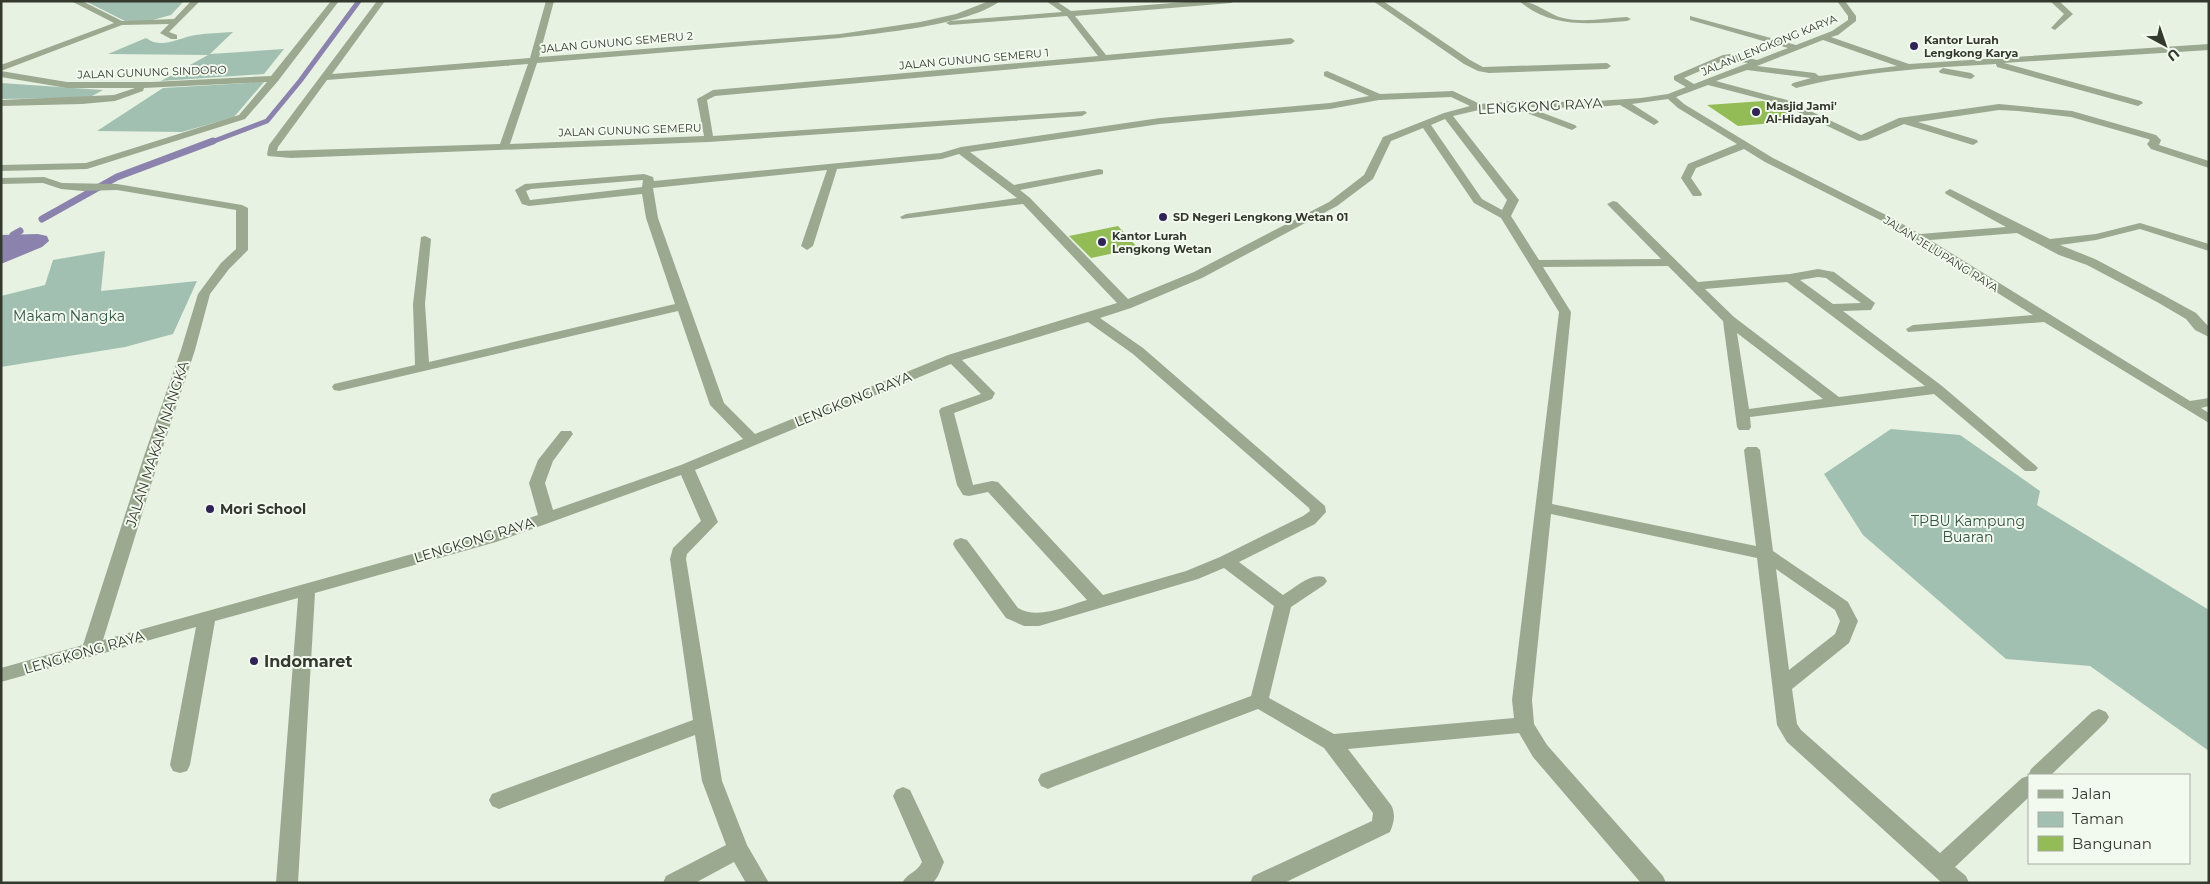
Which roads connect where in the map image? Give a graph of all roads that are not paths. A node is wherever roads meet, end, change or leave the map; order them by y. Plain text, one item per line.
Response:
1 (75, 1) edge
2 (196, 1) edge
3 (335, 1) edge
4 (344, 1) edge
5 (381, 1) edge
6 (550, 1) edge
7 (977, 1) edge
8 (996, 1) edge
9 (1050, 1) edge
10 (1377, 1) edge
11 (1393, 1) edge
12 (1523, 1) edge
13 (1841, 1) edge
14 (2054, 1) edge
15 (1225, 2) edge
16 (1070, 15) junction
17 (1693, 18) dead end
18 (1627, 19) dead end
19 (174, 21) junction
20 (121, 23) junction
21 (876, 25) junction
22 (909, 26) junction
23 (2055, 28) dead end
24 (174, 37) dead end
25 (1822, 37) junction
26 (1291, 41) dead end
27 (1793, 47) junction
28 (2209, 47) edge
29 (534, 58) junction
30 (1104, 58) junction
31 (1757, 62) junction
32 (1989, 62) junction
33 (1607, 66) dead end
34 (1744, 66) junction
35 (1, 68) edge
36 (1909, 68) junction
37 (1490, 70) junction
38 (1, 74) edge
39 (329, 74) junction
40 (1327, 74) dead end
41 (1971, 76) dead end
42 (1826, 77) junction
43 (275, 79) junction
44 (1708, 82) junction
45 (1796, 84) dead end
46 (151, 85) junction
47 (1694, 87) junction
48 (279, 89) dead end
49 (1670, 96) junction
50 (1379, 97) junction
51 (1622, 102) junction
52 (1, 103) edge
53 (2138, 103) dead end
54 (1513, 104) junction
55 (1479, 107) junction
56 (261, 113) dead end
57 (1082, 113) dead end
58 (1447, 115) junction
59 (1905, 121) junction
60 (1654, 122) dead end
61 (1425, 124) junction
62 (1572, 127) dead end
63 (709, 139) junction
64 (1972, 142) dead end
65 (1744, 145) junction
66 (504, 147) junction
67 (960, 150) junction
68 (2209, 165) edge
69 (833, 167) junction
70 (1, 168) edge
71 (1099, 172) dead end
72 (1464, 179) junction
73 (1496, 179) junction
74 (1, 181) edge
75 (61, 186) junction
76 (647, 187) junction
77 (1011, 189) junction
78 (1950, 192) dead end
79 (1697, 194) dead end
80 (1026, 200) junction
81 (1613, 204) dead end
82 (906, 216) dead end
83 (1505, 216) junction
84 (2019, 229) junction
85 (1918, 238) junction
86 (425, 239) dead end
87 (2048, 243) junction
88 (808, 246) dead end
89 (2209, 248) edge
90 (1672, 262) junction
91 (1534, 264) junction
92 (1790, 278) junction
93 (1695, 286) junction
94 (1126, 305) junction
95 (682, 306) junction
96 (1829, 308) junction
97 (1090, 317) junction
98 (2045, 318) junction
99 (1729, 320) junction
100 (1913, 329) dead end
101 (2209, 333) edge
102 (953, 358) junction
103 (422, 367) junction
104 (339, 387) dead end
105 (1937, 389) junction
106 (1836, 402) junction
107 (2209, 402) edge
108 (2188, 406) junction
109 (2209, 419) edge
110 (566, 434) dead end
111 (753, 440) junction
112 (1752, 450) dead end
113 (686, 468) junction
114 (2030, 468) dead end
115 (1541, 512) junction
116 (547, 517) junction
117 (961, 544) dead end
118 (1768, 558) junction
119 (1226, 561) junction
120 (1318, 581) dead end
121 (308, 589) junction
122 (1099, 602) junction
123 (1283, 604) junction
124 (207, 617) junction
125 (92, 650) junction
126 (1, 675) edge
127 (1782, 686) junction
128 (1259, 701) junction
129 (2099, 717) dead end
130 (704, 724) junction
131 (1524, 725) junction
132 (1331, 742) junction
133 (180, 765) dead end
134 (2039, 774) edge
135 (1048, 780) dead end
136 (2028, 785) edge
137 (903, 796) dead end
138 (499, 800) dead end
139 (738, 849) junction
140 (1940, 867) junction
141 (287, 883) edge
142 (674, 883) edge
143 (758, 883) edge
144 (913, 883) edge
145 (1261, 883) edge
146 (1655, 883) edge
147 (1958, 883) edge

1 - 20 street
2 - 19 street
3 - 43 street
4 - 48 street
5 - 39 street
6 - 29 street
7 - 21 street, JALAN GUNUNG SEMERU 2
8 - 22 street, JALAN GUNUNG SEMERU 2
9 - 16 street
10 - 37 street
11 - 37 street
12 - 18 street
13 - 25 street, JALAN LENGKONG KARYA
14 - 23 street
15 - 16 street, JALAN GUNUNG SEMERU 2
16 - 22 street, JALAN GUNUNG SEMERU 2
16 - 30 street
17 - 27 street
19 - 20 street
19 - 24 street
20 - 35 street
21 - 22 street, JALAN GUNUNG SEMERU 2
21 - 29 street, JALAN GUNUNG SEMERU 2
22 - 29 street, JALAN GUNUNG SEMERU 2
25 - 27 street, JALAN LENGKONG KARYA
25 - 36 street
26 - 30 street, JALAN GUNUNG SEMERU 1
27 - 31 street, JALAN LENGKONG KARYA
28 - 32 street
29 - 39 street, JALAN GUNUNG SEMERU 2
29 - 66 street
30 - 63 street, JALAN GUNUNG SEMERU 1
31 - 34 street, JALAN LENGKONG KARYA
31 - 47 street
32 - 36 street
32 - 53 street
33 - 37 street
34 - 42 street
34 - 44 street, JALAN LENGKONG KARYA
36 - 41 street
36 - 42 street
38 - 46 street, JALAN GUNUNG SINDORO
39 - 66 street, JALAN GUNUNG SEMERU
40 - 50 street
42 - 45 street
43 - 46 street, JALAN GUNUNG SINDORO
43 - 70 street
44 - 47 street, JALAN LENGKONG KARYA
44 - 59 street
46 - 52 street
47 - 49 street, JALAN LENGKONG KARYA
49 - 51 street, LENGKONG RAYA
49 - 65 street, JALAN JELUPANG RAYA
50 - 55 street
50 - 67 street
51 - 54 street, LENGKONG RAYA
51 - 60 street
54 - 55 street, LENGKONG RAYA
54 - 62 street
55 - 58 street, LENGKONG RAYA
56 - 75 street
57 - 63 street, JALAN GUNUNG SEMERU
58 - 61 street, LENGKONG RAYA
58 - 73 street
59 - 64 street
59 - 68 street
61 - 72 street
61 - 94 street, LENGKONG RAYA
63 - 66 street, JALAN GUNUNG SEMERU
65 - 79 street
65 - 85 street, JALAN JELUPANG RAYA
67 - 69 street
67 - 77 street
69 - 76 street
69 - 88 street
71 - 77 street
72 - 73 street
72 - 83 street
73 - 83 street
74 - 75 street
75 - 125 street, JALAN MAKAM NANGKA
76 - 76 street
76 - 95 street
77 - 80 street
78 - 84 street
80 - 82 street
80 - 94 street
81 - 90 street
83 - 91 street
84 - 85 street
84 - 87 street
85 - 98 street, JALAN JELUPANG RAYA
86 - 103 street
87 - 89 street
87 - 101 street
90 - 91 street
90 - 93 street
91 - 115 street
92 - 93 street
92 - 96 street
92 - 96 street
93 - 99 street
94 - 97 street, LENGKONG RAYA
95 - 103 street
95 - 111 street
96 - 105 street
97 - 102 street, LENGKONG RAYA
97 - 119 street
98 - 100 street
98 - 108 street, JALAN JELUPANG RAYA
99 - 106 street
99 - 106 street
102 - 111 street, LENGKONG RAYA
102 - 122 street
103 - 104 street
105 - 106 street
105 - 114 street
107 - 108 street
108 - 109 street, JALAN JELUPANG RAYA
110 - 116 street
111 - 113 street, LENGKONG RAYA
112 - 118 street
113 - 116 street, LENGKONG RAYA
113 - 130 street
115 - 118 street
115 - 131 street
116 - 121 street, LENGKONG RAYA
117 - 122 street
118 - 127 street
118 - 127 street
119 - 122 street
119 - 123 street
120 - 123 street
121 - 124 street, LENGKONG RAYA
121 - 141 street
123 - 128 street
124 - 125 street, LENGKONG RAYA
124 - 133 street
125 - 126 street, LENGKONG RAYA
127 - 140 street
128 - 132 street
128 - 135 street
129 - 134 street
130 - 138 street
130 - 139 street
131 - 132 street
131 - 146 street
132 - 145 street
136 - 140 street
137 - 144 street
139 - 142 street
139 - 143 street
140 - 147 street

